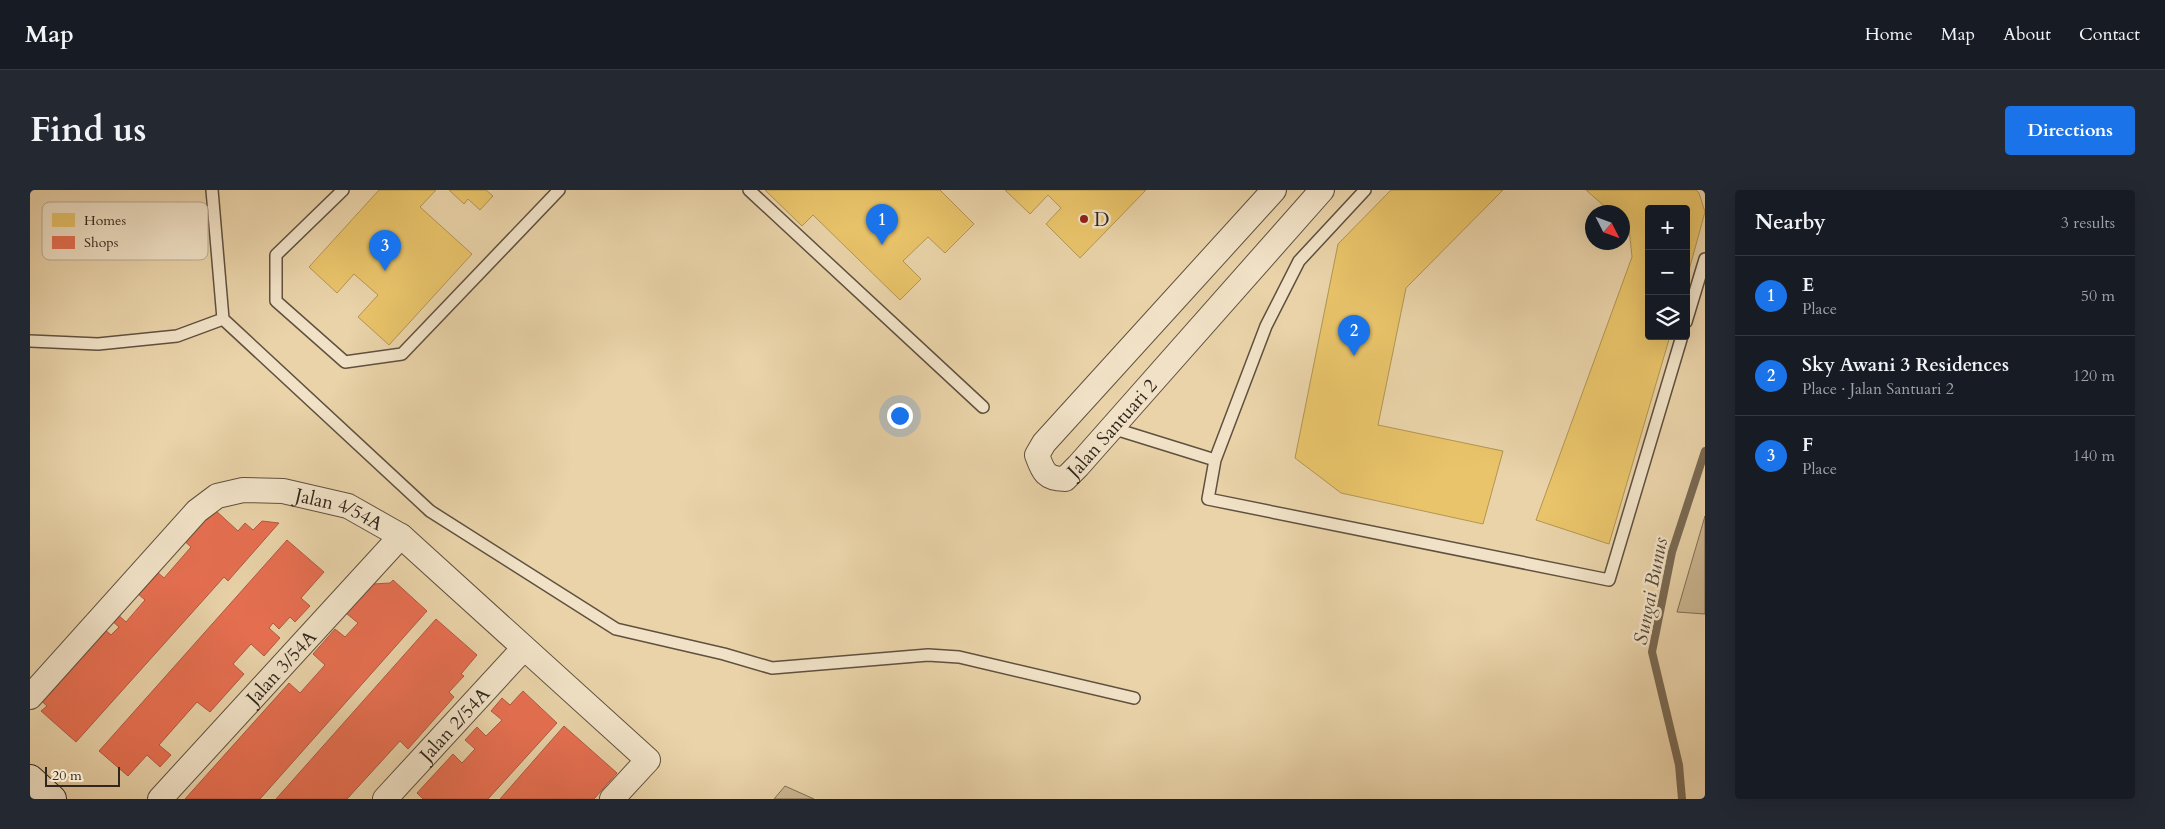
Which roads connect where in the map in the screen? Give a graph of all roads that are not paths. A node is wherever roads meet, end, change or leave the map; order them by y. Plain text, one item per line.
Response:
1 (212, 190) edge
2 (343, 190) edge
3 (559, 190) edge
4 (749, 190) edge
5 (1274, 190) edge
6 (1322, 190) edge
7 (1365, 190) edge
8 (1705, 259) edge
9 (1690, 309) edge
10 (223, 319) junction
11 (1681, 340) edge
12 (30, 341) edge
13 (983, 407) dead end
14 (1112, 428) junction
15 (1216, 460) junction
16 (402, 536) junction
17 (524, 648) junction
18 (30, 697) edge
19 (1134, 698) dead end
20 (30, 780) edge
21 (52, 799) edge
22 (160, 799) edge
23 (385, 799) edge
24 (612, 799) edge

1 - 10 lane
2 - 3 lane
4 - 13 lane
5 - 14 street, Jalan Santuari 2
6 - 14 street, Jalan Santuari 2
7 - 15 lane
8 - 9 lane
10 - 12 lane
10 - 19 lane
11 - 15 lane
14 - 15 lane
16 - 17 street, Jalan 4/54A
16 - 18 street, Jalan 4/54A
16 - 22 street, Jalan 3/54A
17 - 23 street, Jalan 2/54A
17 - 24 street, Jalan 4/54A
20 - 21 street

